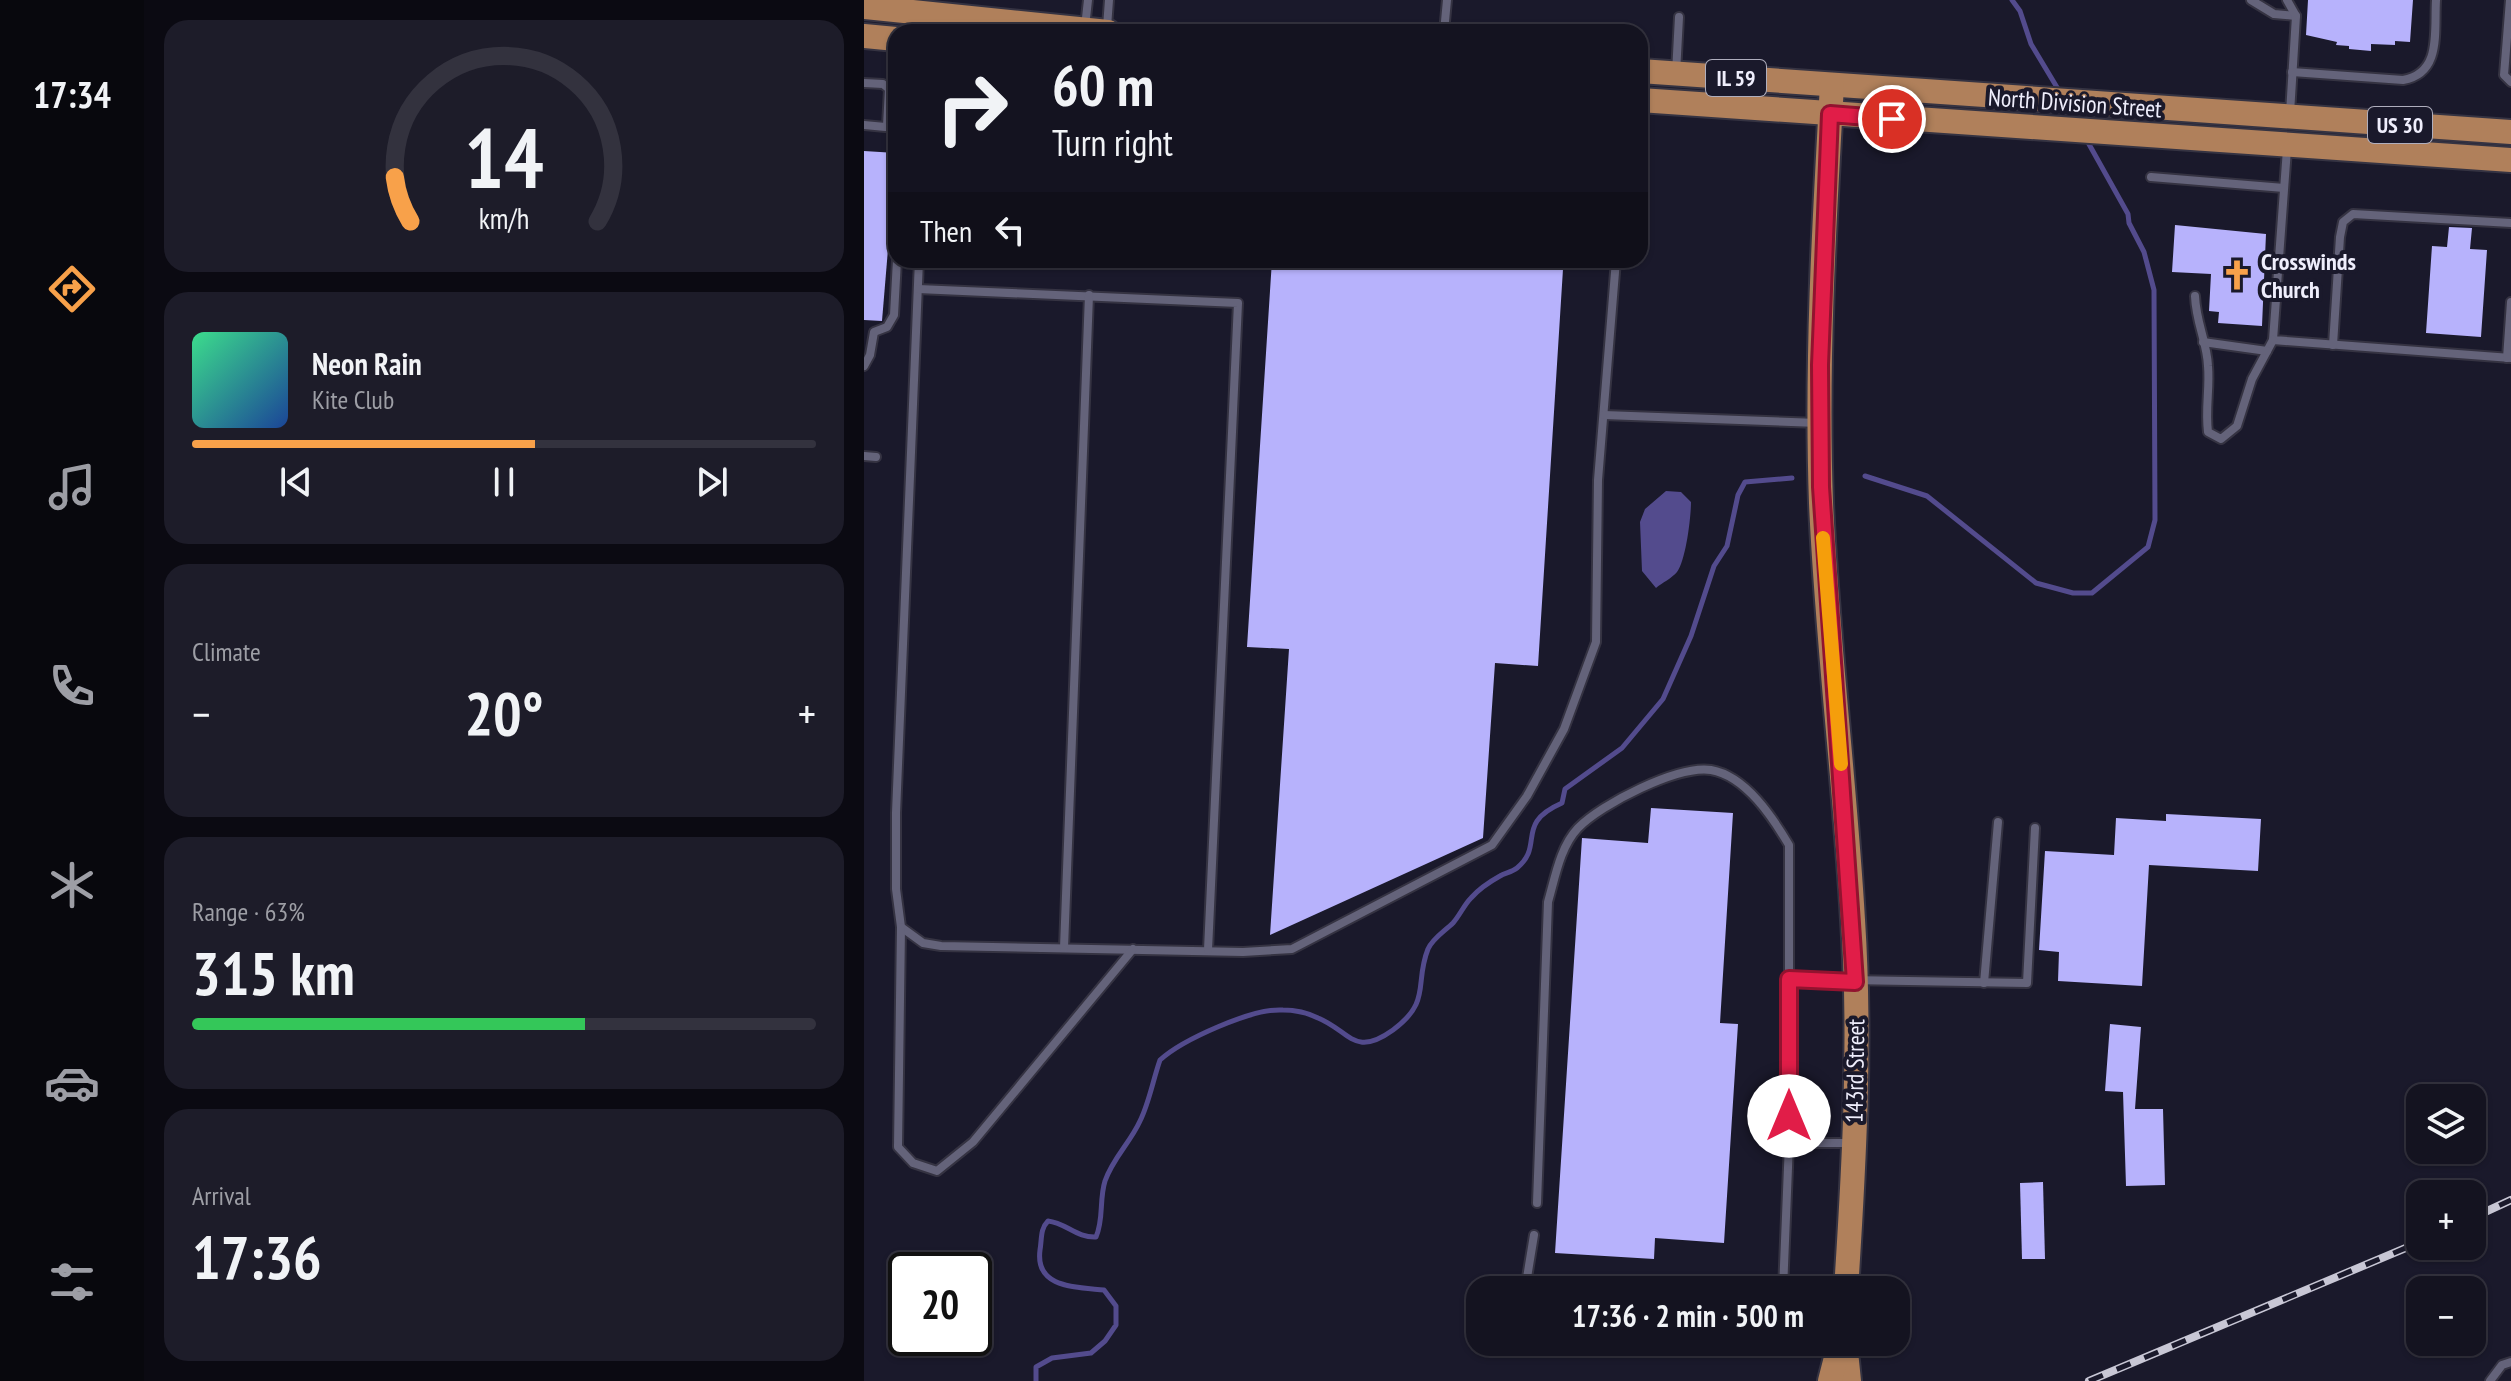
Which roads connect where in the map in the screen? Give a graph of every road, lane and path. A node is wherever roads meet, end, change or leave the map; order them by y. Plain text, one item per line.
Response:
1 (1088, 0) edge
2 (1109, 0) edge
3 (1447, 0) edge
4 (2251, 0) edge
5 (2287, 0) edge
6 (2436, 0) edge
7 (2510, 0) edge
8 (864, 7) edge
9 (2296, 16) junction
10 (1679, 17) dead end
11 (1031, 24) edge
12 (1097, 24) edge
13 (1102, 24) edge
14 (1445, 24) edge
15 (864, 36) edge
16 (888, 38) edge
17 (1648, 71) edge
18 (2292, 72) junction
19 (1676, 73) junction
20 (2511, 82) edge
21 (864, 83) edge
22 (1832, 85) junction
23 (888, 88) edge
24 (1648, 101) edge
25 (1830, 114) junction
26 (2289, 117) junction
27 (864, 125) edge
28 (888, 127) edge
29 (2511, 132) edge
30 (2287, 146) junction
31 (2511, 160) edge
32 (2151, 177) dead end
33 (2284, 188) junction
34 (2511, 223) edge
35 (897, 268) edge
36 (919, 268) edge
37 (1615, 268) edge
38 (918, 289) junction
39 (1089, 295) junction
40 (2195, 296) dead end
41 (2511, 302) edge
42 (864, 329) edge
43 (876, 330) junction
44 (2273, 340) junction
45 (2203, 342) junction
46 (2333, 345) junction
47 (2267, 351) junction
48 (2509, 358) edge
49 (864, 366) edge
50 (1604, 415) junction
51 (1819, 423) junction
52 (864, 456) edge
53 (876, 457) dead end
54 (1998, 822) dead end
55 (2035, 828) dead end
56 (901, 927) junction
57 (1064, 948) junction
58 (1133, 949) junction
59 (1208, 950) junction
60 (1789, 979) junction
61 (1855, 982) junction
62 (1984, 983) junction
63 (1789, 1143) junction
64 (1854, 1143) junction
65 (1537, 1203) dead end
66 (1534, 1235) dead end
67 (1527, 1276) edge
68 (1784, 1276) edge
69 (1847, 1276) edge
70 (1838, 1356) edge
71 (1845, 1356) edge
72 (2511, 1362) edge
73 (1830, 1381) edge
74 (1849, 1381) edge
75 (2490, 1381) edge

1 - 12 lane
2 - 13 lane
3 - 14 lane
4 - 9 lane
5 - 9 lane
6 - 18 lane
7 - 20 lane
8 - 11 main road
9 - 18 lane
10 - 19 lane
15 - 16 main road
17 - 19 main road, North Division Street / IL 59
18 - 26 lane
19 - 22 main road, North Division Street / IL 59
21 - 23 lane
22 - 25 main road, 143rd Street
22 - 26 main road, North Division Street / US 30
24 - 25 main road, North Division Street / IL 59
25 - 30 main road, North Division Street / US 30
25 - 51 main road, 143rd Street
26 - 29 main road, North Division Street / US 30
26 - 30 main road
27 - 28 lane
30 - 31 main road, North Division Street / US 30
30 - 33 lane
32 - 33 lane
33 - 44 lane
34 - 46 lane
35 - 43 lane
36 - 38 lane
37 - 50 lane
38 - 39 lane
38 - 56 lane
39 - 57 lane
39 - 59 lane
40 - 45 lane
41 - 48 lane
42 - 43 lane
43 - 49 lane
44 - 46 lane
44 - 47 lane
45 - 47 lane
45 - 47 lane
46 - 48 lane
50 - 51 lane
50 - 59 lane
51 - 61 main road, 143rd Street
52 - 53 lane
54 - 62 lane
55 - 62 lane
56 - 57 lane
56 - 58 lane
57 - 58 lane
58 - 59 lane
60 - 61 lane
60 - 63 lane
60 - 65 lane
61 - 62 lane
61 - 64 main road, 143rd Street
63 - 64 lane
63 - 68 lane
64 - 69 main road, 143rd Street
66 - 67 lane
70 - 73 main road
71 - 74 main road
72 - 75 lane

